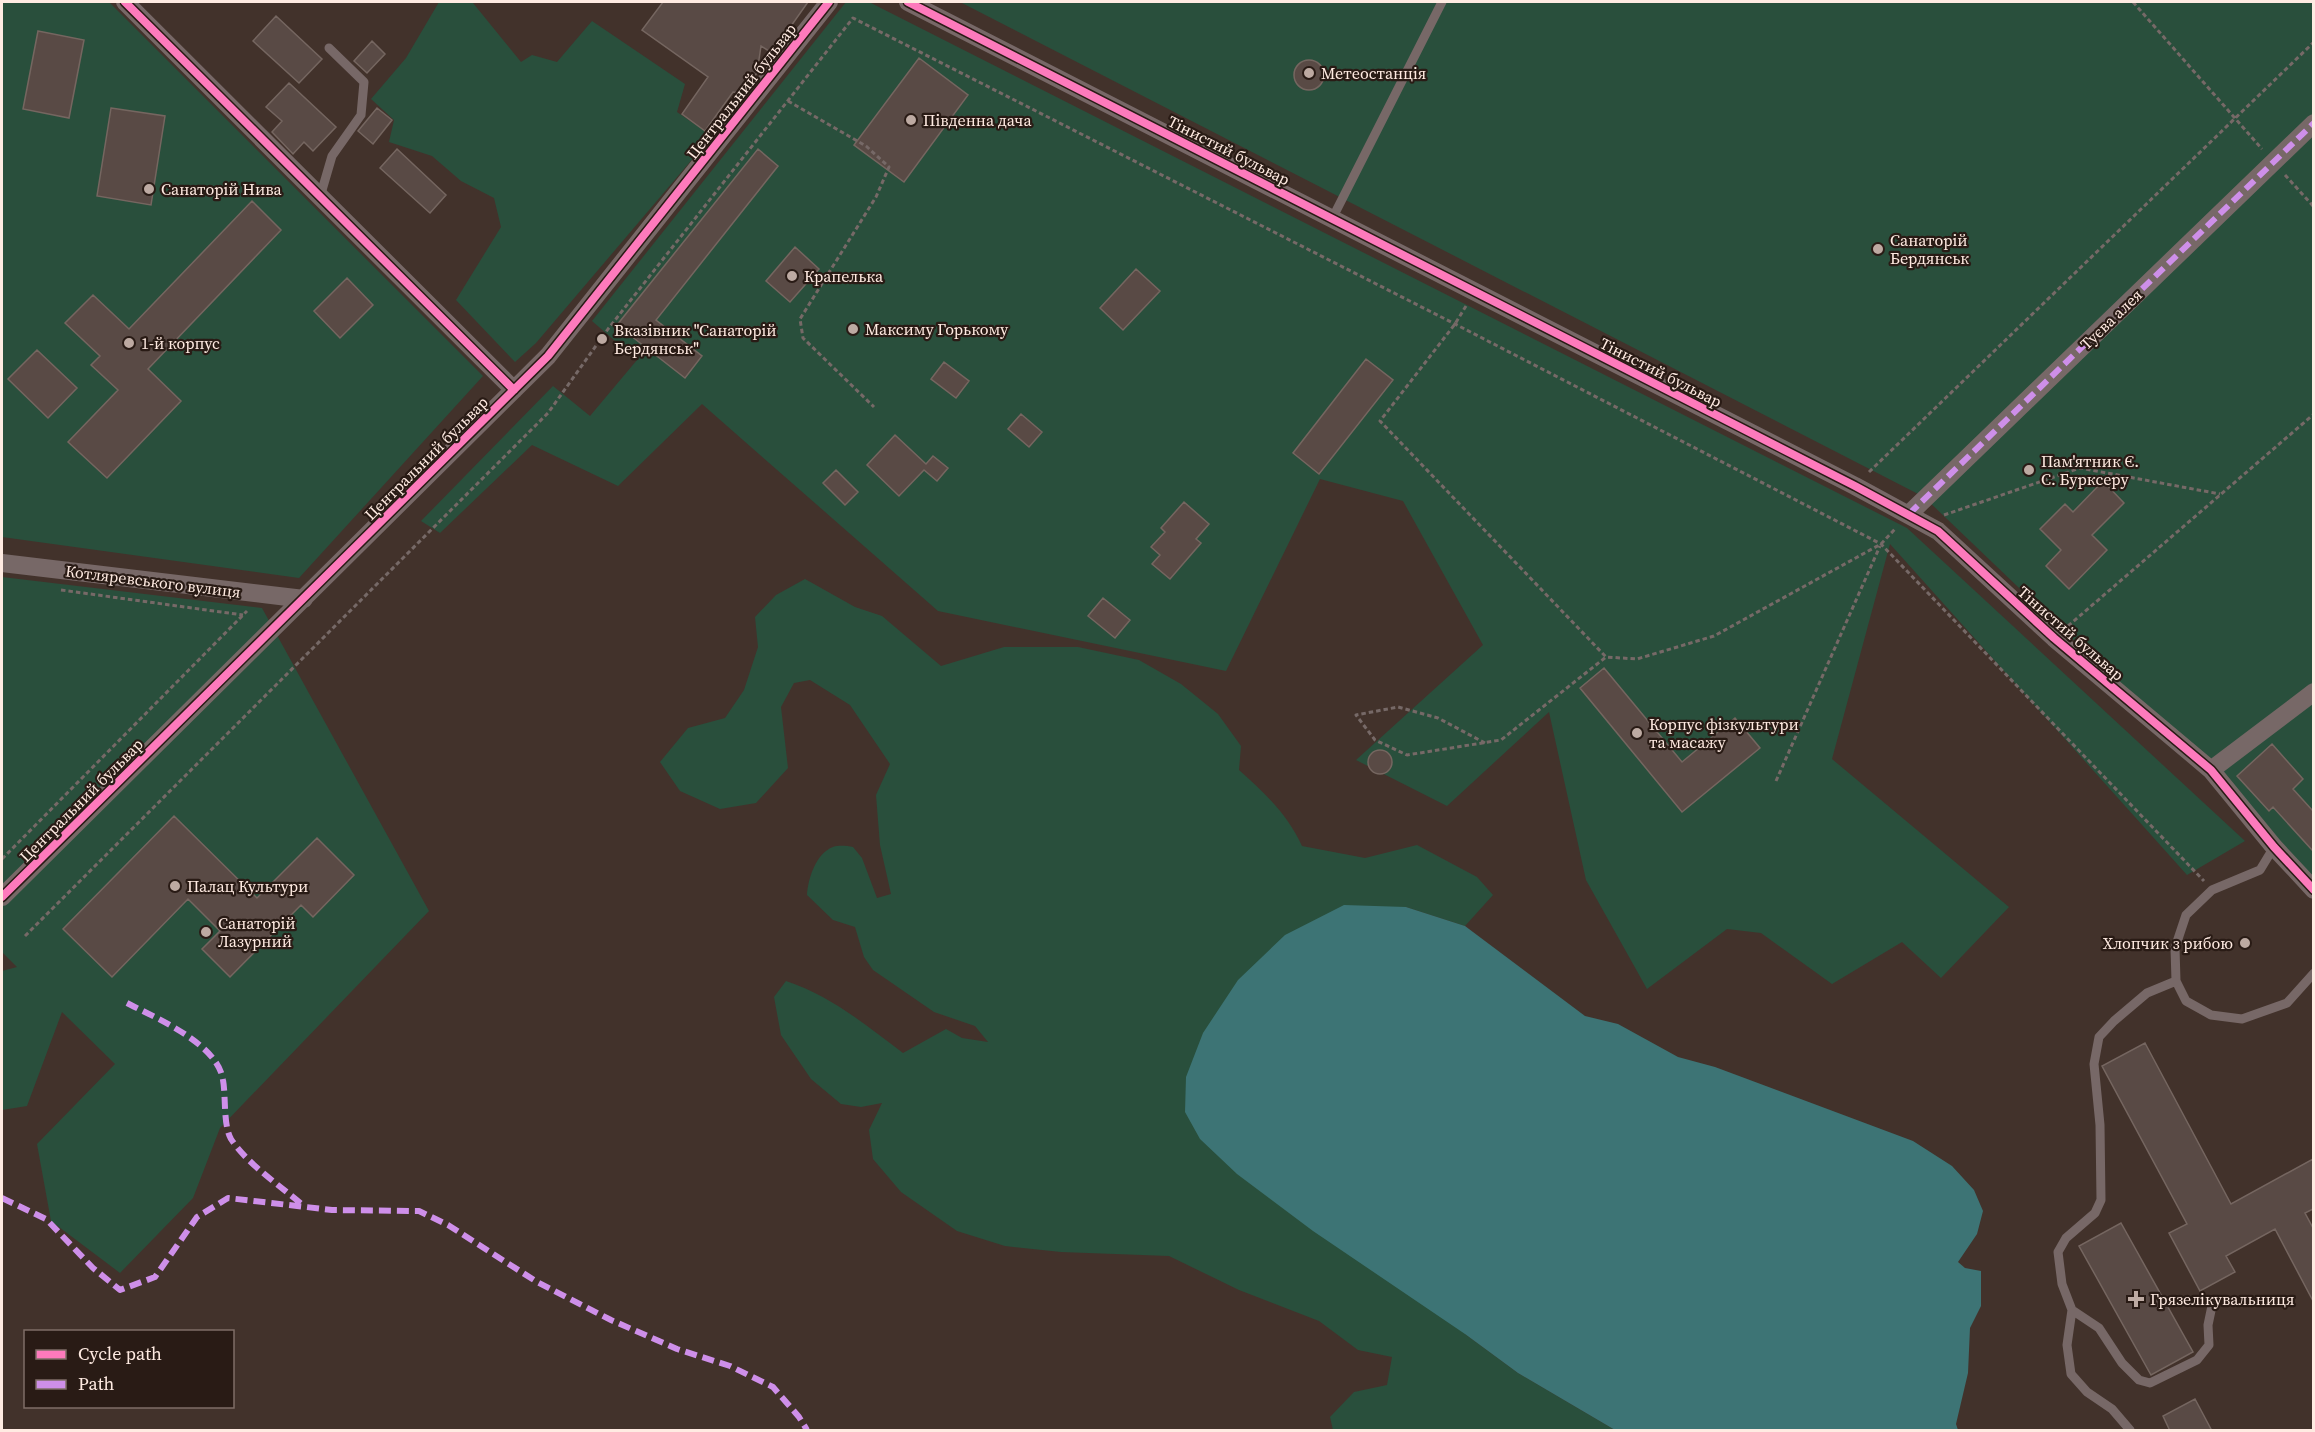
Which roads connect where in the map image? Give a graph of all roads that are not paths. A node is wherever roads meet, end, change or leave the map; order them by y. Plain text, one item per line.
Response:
1 (125, 2) edge
2 (829, 2) edge
3 (908, 2) edge
4 (1442, 2) edge
5 (329, 48) dead end
6 (2313, 123) edge
7 (320, 197) junction
8 (1332, 219) junction
9 (514, 390) junction
10 (1916, 518) junction
11 (2, 563) edge
12 (304, 599) junction
13 (2313, 692) edge
14 (2211, 770) junction
15 (2274, 847) junction
16 (2313, 890) edge
17 (2, 897) edge
18 (2313, 973) edge
19 (2176, 981) junction
20 (2212, 1301) dead end
21 (2072, 1310) junction
22 (2130, 1431) edge

1 - 7 street
2 - 9 street, Центральний бульвар
3 - 8 street, Тінистий бульвар
4 - 8 lane
5 - 7 lane
6 - 10 street, Туєва алея
7 - 9 street
8 - 10 street, Тінистий бульвар
9 - 12 street, Центральний бульвар
10 - 14 street, Тінистий бульвар
11 - 12 street, Котляревського вулиця
12 - 17 street, Центральний бульвар
13 - 14 street
14 - 15 street, Тінистий бульвар
15 - 16 street, Тінистий бульвар
15 - 19 lane
18 - 19 lane
19 - 21 lane
20 - 21 lane
21 - 22 lane

